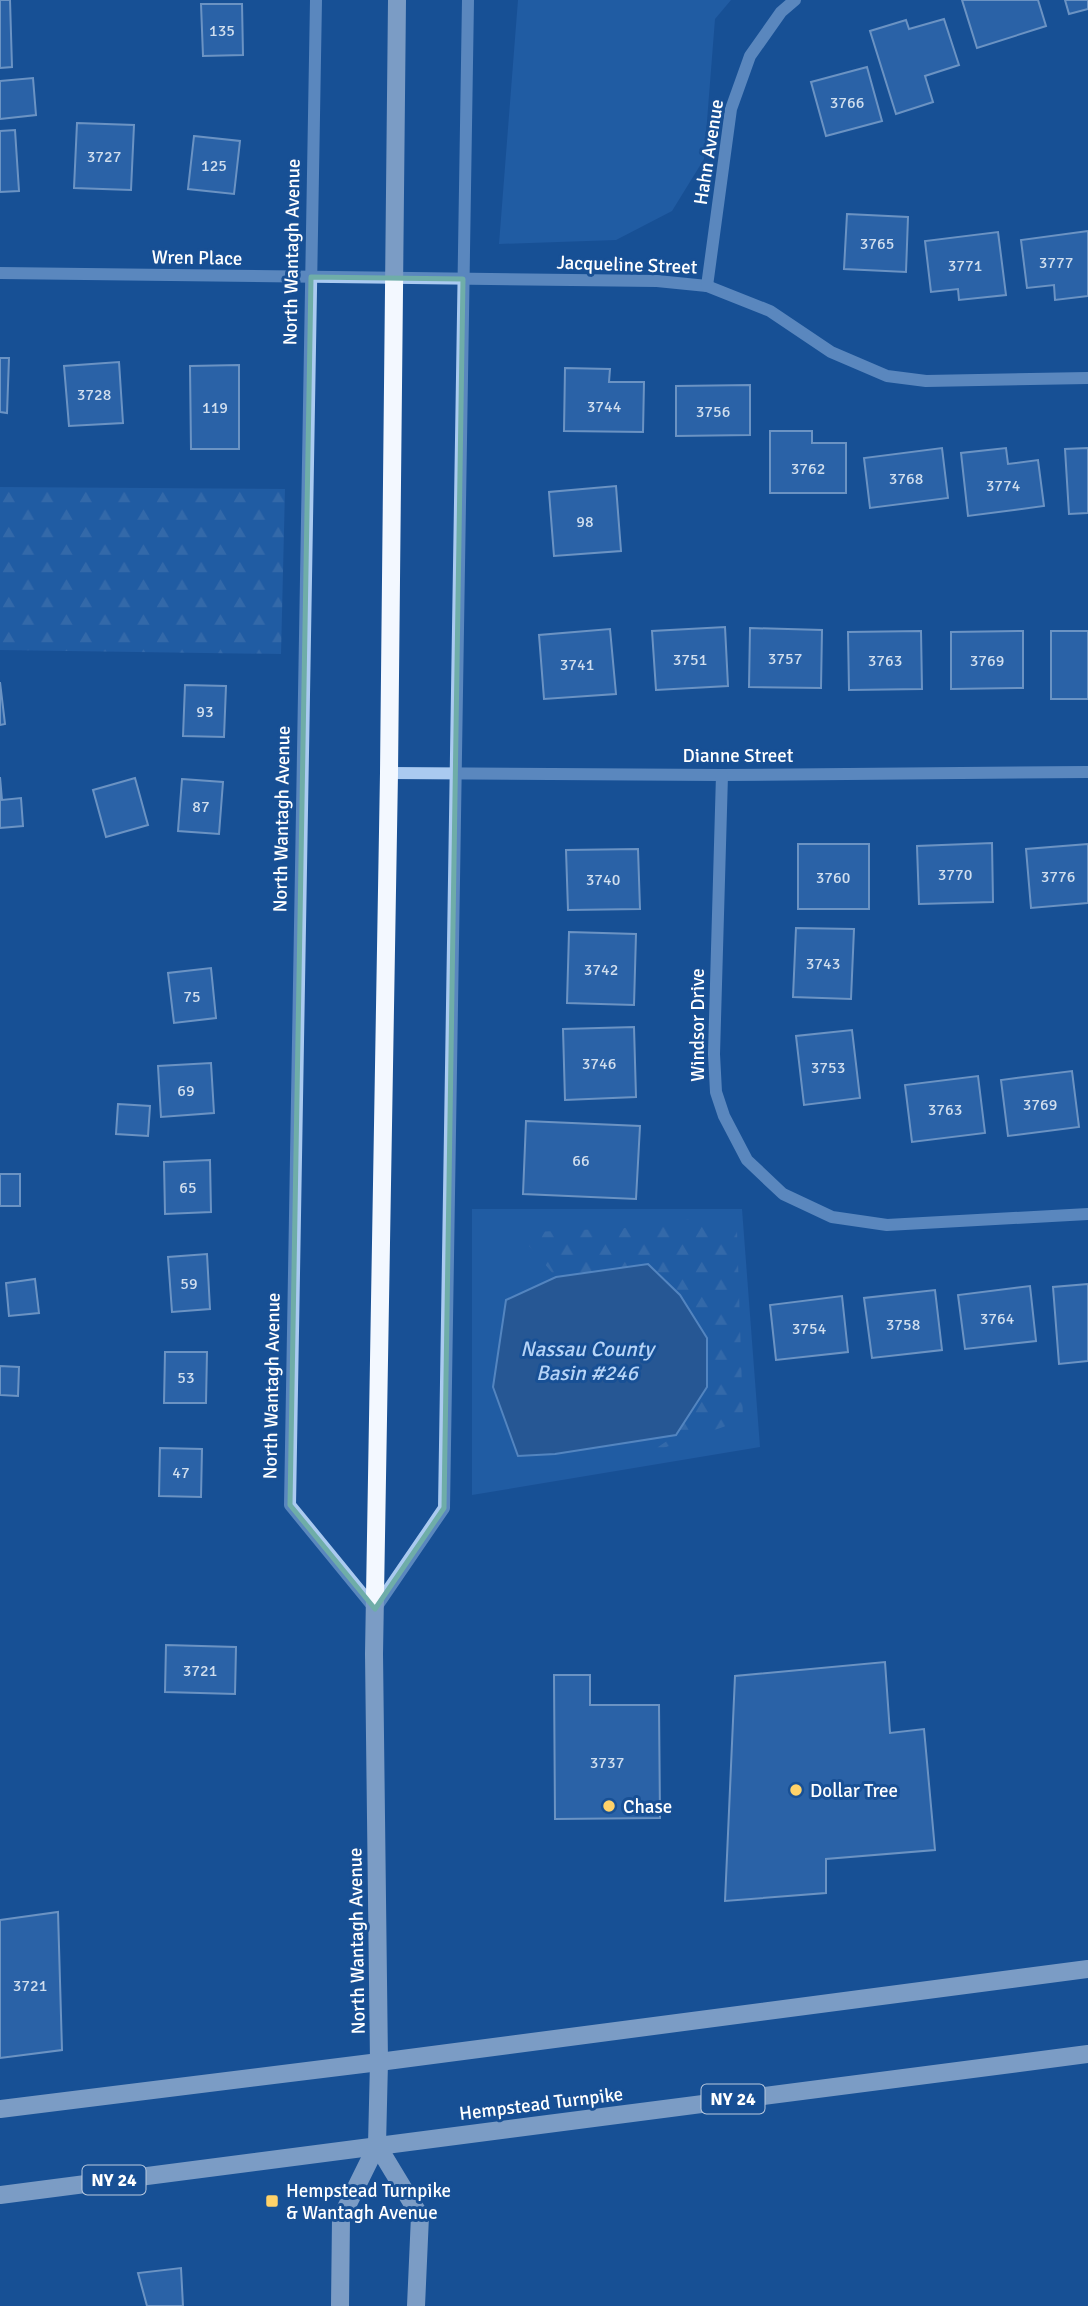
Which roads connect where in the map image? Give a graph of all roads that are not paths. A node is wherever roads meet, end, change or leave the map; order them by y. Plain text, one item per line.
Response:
1 (316, 0) edge
2 (397, 0) edge
3 (468, 0) edge
4 (795, 0) edge
5 (0, 273) edge
6 (311, 277) junction
7 (394, 279) junction
8 (463, 279) junction
9 (707, 286) junction
10 (1088, 378) edge
11 (1088, 772) edge
12 (388, 773) junction
13 (456, 773) junction
14 (722, 775) junction
15 (1088, 1214) edge
16 (375, 1609) junction
17 (1088, 1969) edge
18 (1088, 2054) edge
19 (379, 2062) junction
20 (0, 2109) edge
21 (377, 2144) junction
22 (0, 2195) edge
23 (340, 2306) edge
24 (416, 2306) edge

1 - 6 street, North Wantagh Avenue
2 - 7 main road, North Wantagh Avenue
3 - 8 street
4 - 9 street, Hahn Avenue
5 - 6 street, Wren Place
6 - 7 street, Wren Place
6 - 16 street, North Wantagh Avenue
7 - 8 street, Jacqueline Street
7 - 12 main road, North Wantagh Avenue
8 - 9 street, Jacqueline Street
8 - 13 street
9 - 10 street, Jacqueline Street
11 - 14 street, Dianne Street
12 - 13 street, Dianne Street
12 - 16 main road, North Wantagh Avenue
13 - 14 street, Dianne Street
13 - 16 street
14 - 15 street, Windsor Drive
16 - 19 main road, North Wantagh Avenue
17 - 19 main road
18 - 21 main road, Hempstead Turnpike / NY 24
19 - 20 main road
19 - 21 main road, North Wantagh Avenue
21 - 22 main road, Hempstead Turnpike / NY 24
21 - 23 main road
21 - 24 main road

